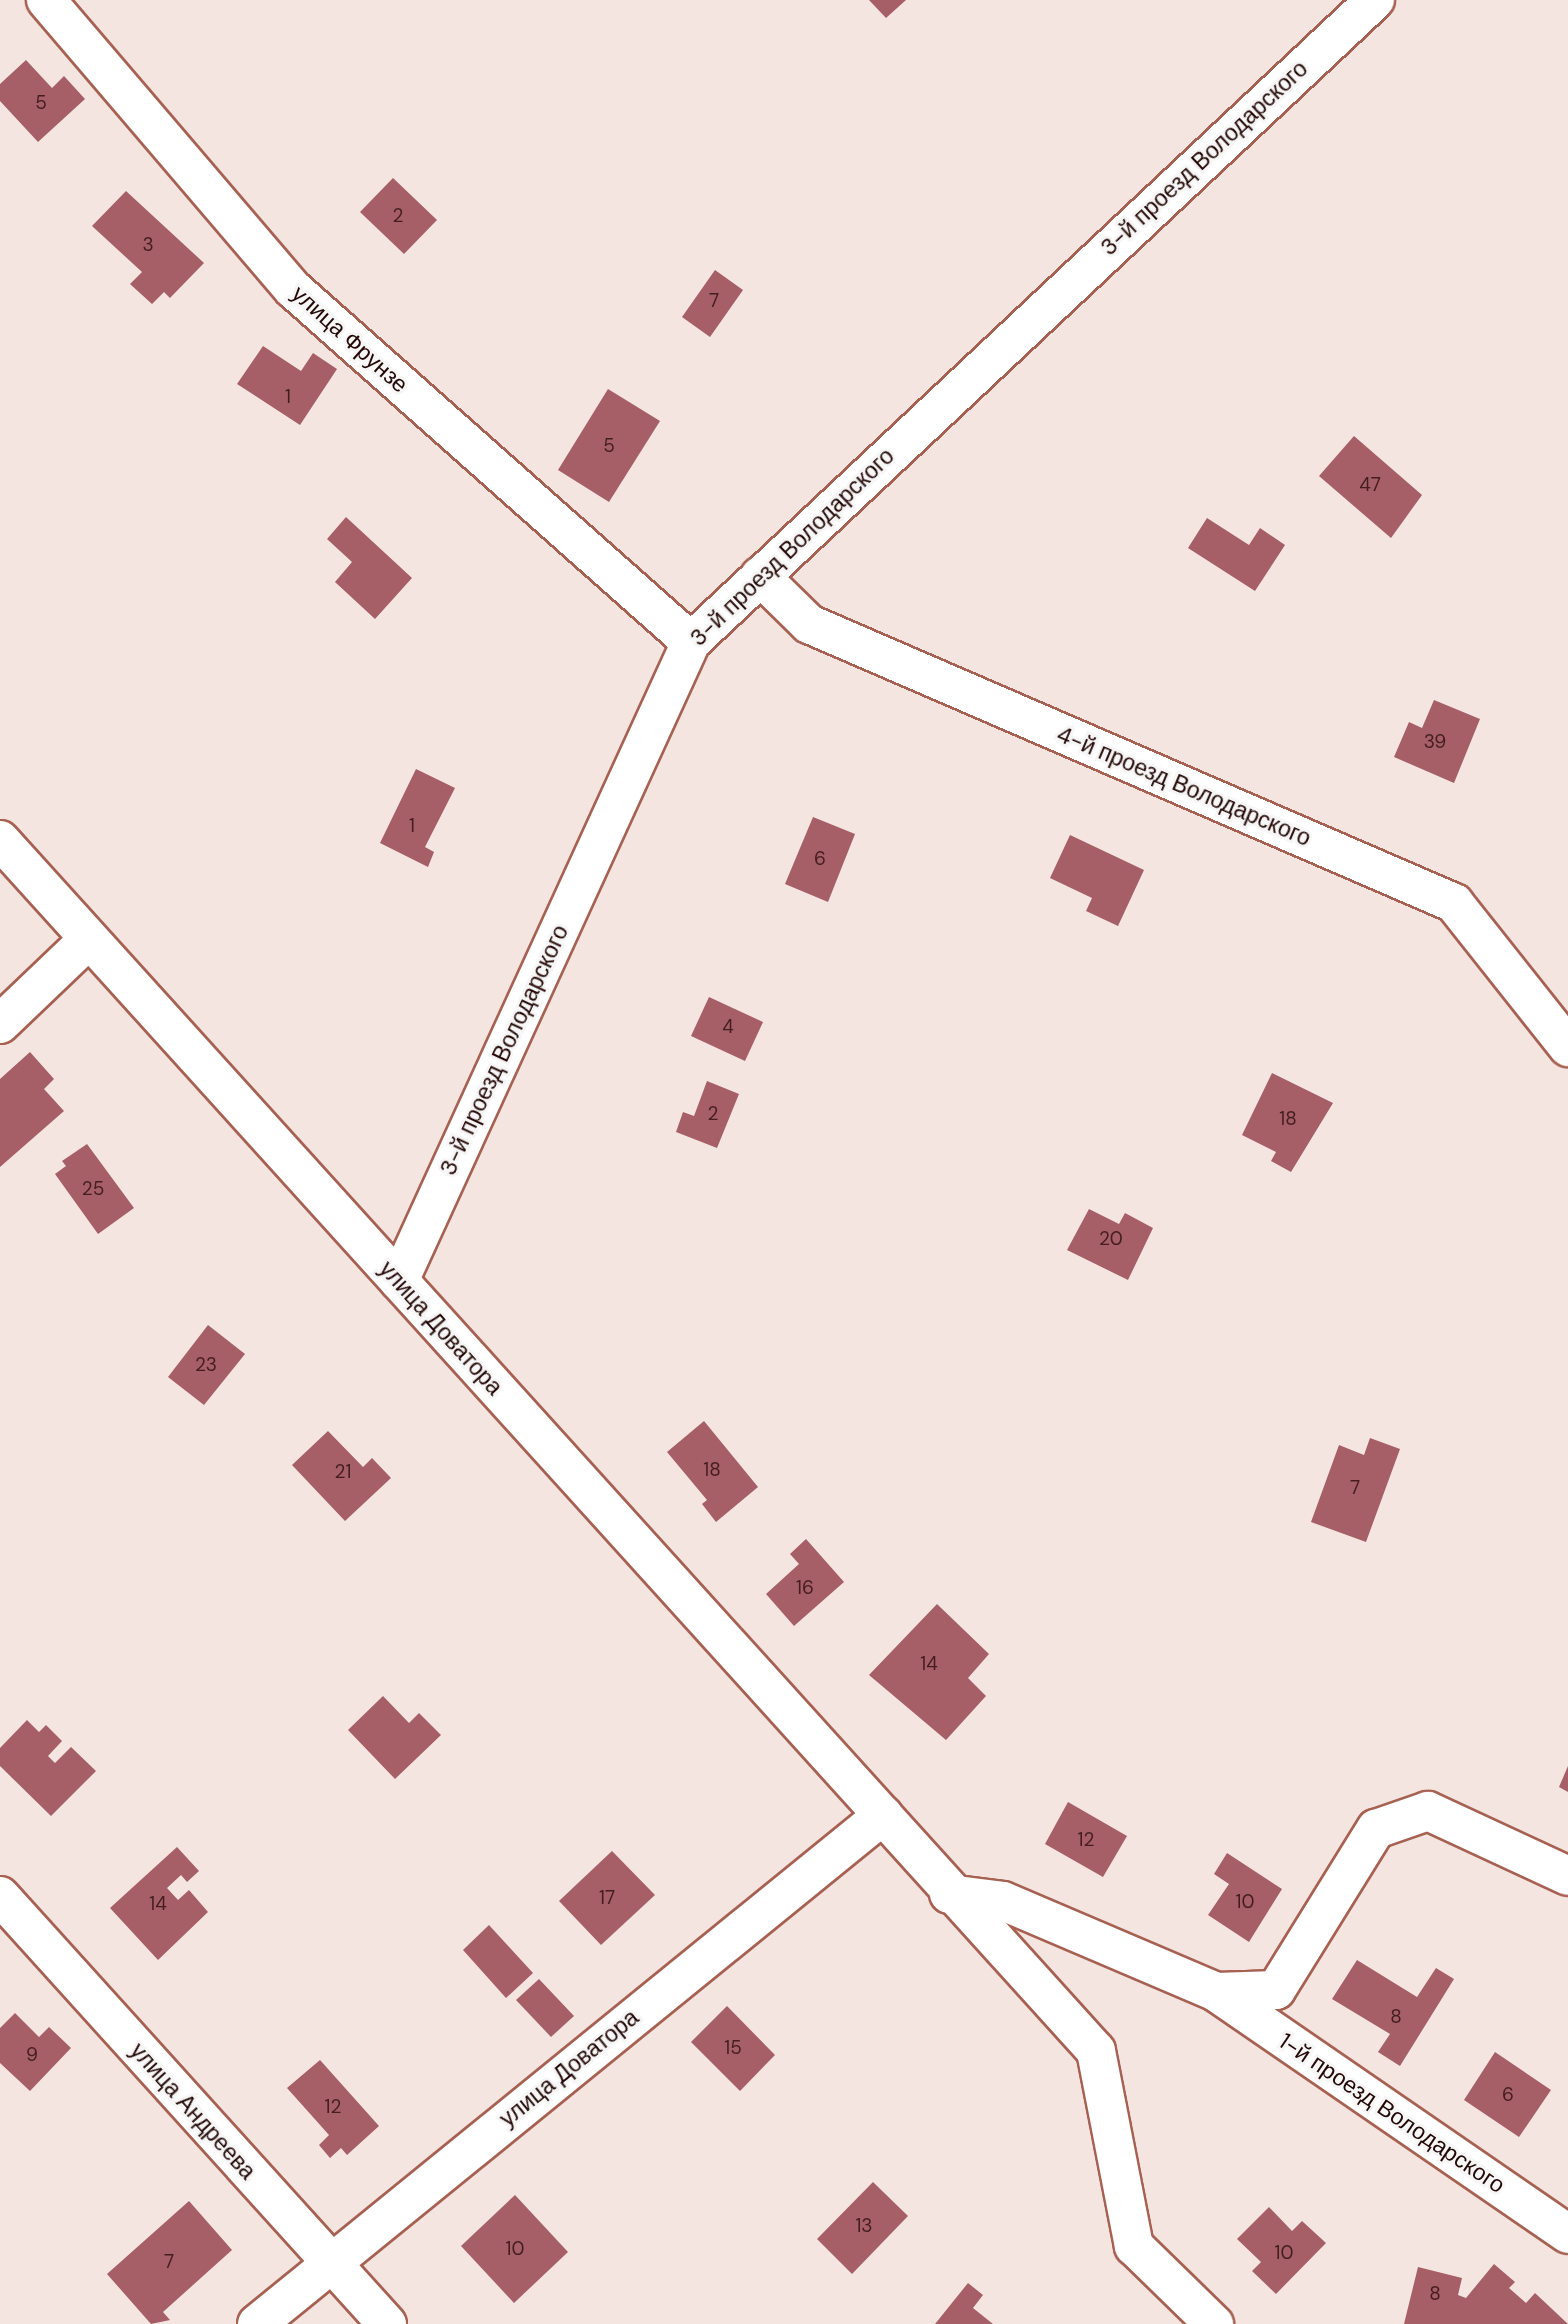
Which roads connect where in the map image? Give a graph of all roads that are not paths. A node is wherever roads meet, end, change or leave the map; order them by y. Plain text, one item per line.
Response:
1 (46, 0) edge
2 (1375, 0) edge
3 (760, 576) junction
4 (691, 642) junction
5 (0, 840) edge
6 (89, 939) junction
7 (0, 1024) edge
8 (1568, 1047) edge
9 (399, 1281) junction
10 (883, 1815) junction
11 (1568, 1876) edge
12 (949, 1894) junction
13 (0, 1896) edge
14 (1216, 1992) junction
15 (1568, 2234) edge
16 (328, 2262) junction
17 (257, 2324) edge
18 (387, 2324) edge
19 (1214, 2324) edge

1 - 4 street, улица Фрунзе
2 - 3 street, 3-й проезд Володарского
3 - 4 street, 3-й проезд Володарского
3 - 8 street, 4-й проезд Володарского
4 - 9 street, 3-й проезд Володарского
5 - 6 street, улица Доватора
6 - 7 street
6 - 9 street, улица Доватора
9 - 10 street, улица Доватора
10 - 12 street, улица Доватора
10 - 16 street, улица Доватора
11 - 14 street
12 - 14 street
12 - 19 street, улица Доватора
13 - 16 street, улица Андреева
14 - 15 street, 1-й проезд Володарского
16 - 17 street, улица Доватора
16 - 18 street, улица Андреева

